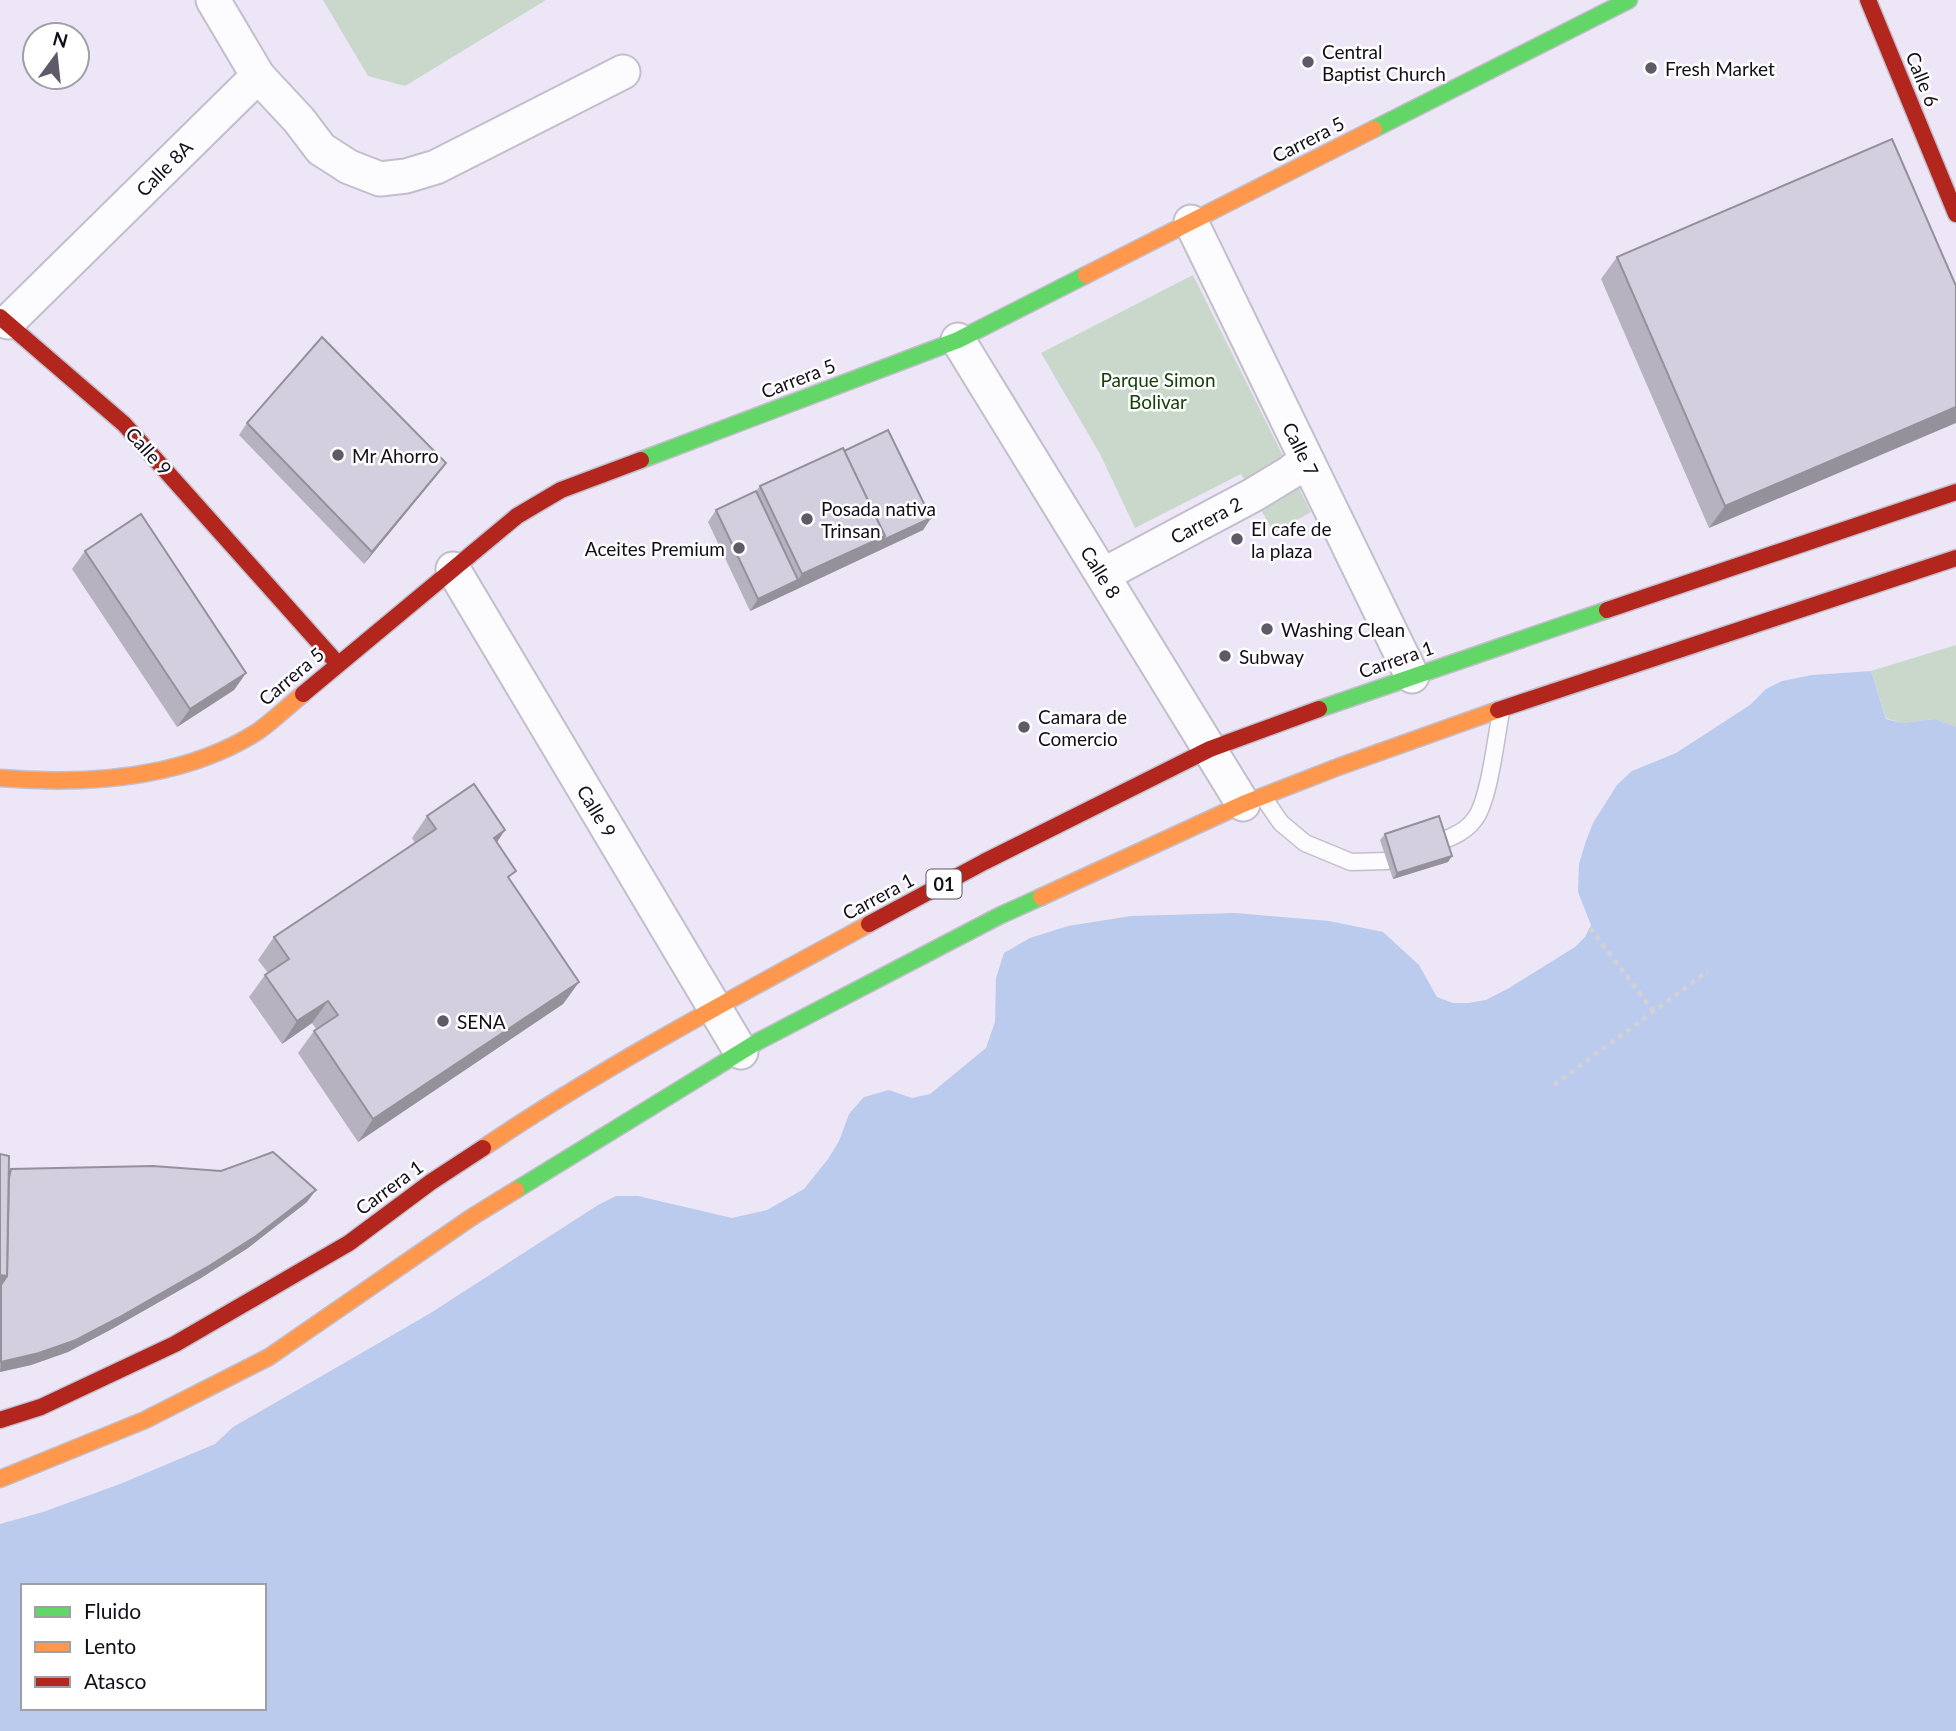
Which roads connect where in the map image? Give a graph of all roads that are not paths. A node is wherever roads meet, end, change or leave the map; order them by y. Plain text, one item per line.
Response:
1 (213, 0) edge
2 (1629, 0) edge
3 (1868, 0) edge
4 (623, 72) dead end
5 (258, 76) junction
6 (1956, 214) edge
7 (1191, 222) junction
8 (4, 320) edge
9 (958, 340) junction
10 (1306, 460) junction
11 (1956, 492) edge
12 (1956, 558) edge
13 (453, 569) junction
14 (1103, 576) junction
15 (338, 664) junction
16 (1412, 676) junction
17 (1501, 711) junction
18 (1210, 749) junction
19 (0, 778) edge
20 (1253, 801) junction
21 (1442, 841) edge
22 (1387, 861) edge
23 (715, 1007) junction
24 (741, 1052) junction
25 (0, 1420) edge
26 (0, 1479) edge

1 - 5 street
2 - 7 main road, Carrera 5
3 - 6 main road, Calle 6
4 - 5 street
5 - 8 street, Calle 8A
7 - 9 main road, Carrera 5
7 - 10 street, Calle 7
8 - 15 main road, Calle 9
9 - 13 main road, Carrera 5
9 - 14 street, Calle 8
10 - 14 street, Carrera 2
10 - 16 street, Calle 7
11 - 16 main road, Carrera 1 / 01
12 - 17 main road
13 - 15 main road, Carrera 5
13 - 23 street, Calle 9
14 - 18 street, Calle 8
15 - 19 main road, Carrera 5
16 - 18 main road, Carrera 1 / 01
17 - 20 main road
17 - 21 lane
18 - 20 street, Calle 8
18 - 23 main road, Carrera 1 / 01
20 - 22 lane
20 - 24 main road
23 - 24 street, Calle 9
23 - 25 main road, Carrera 1 / 01
24 - 26 main road

